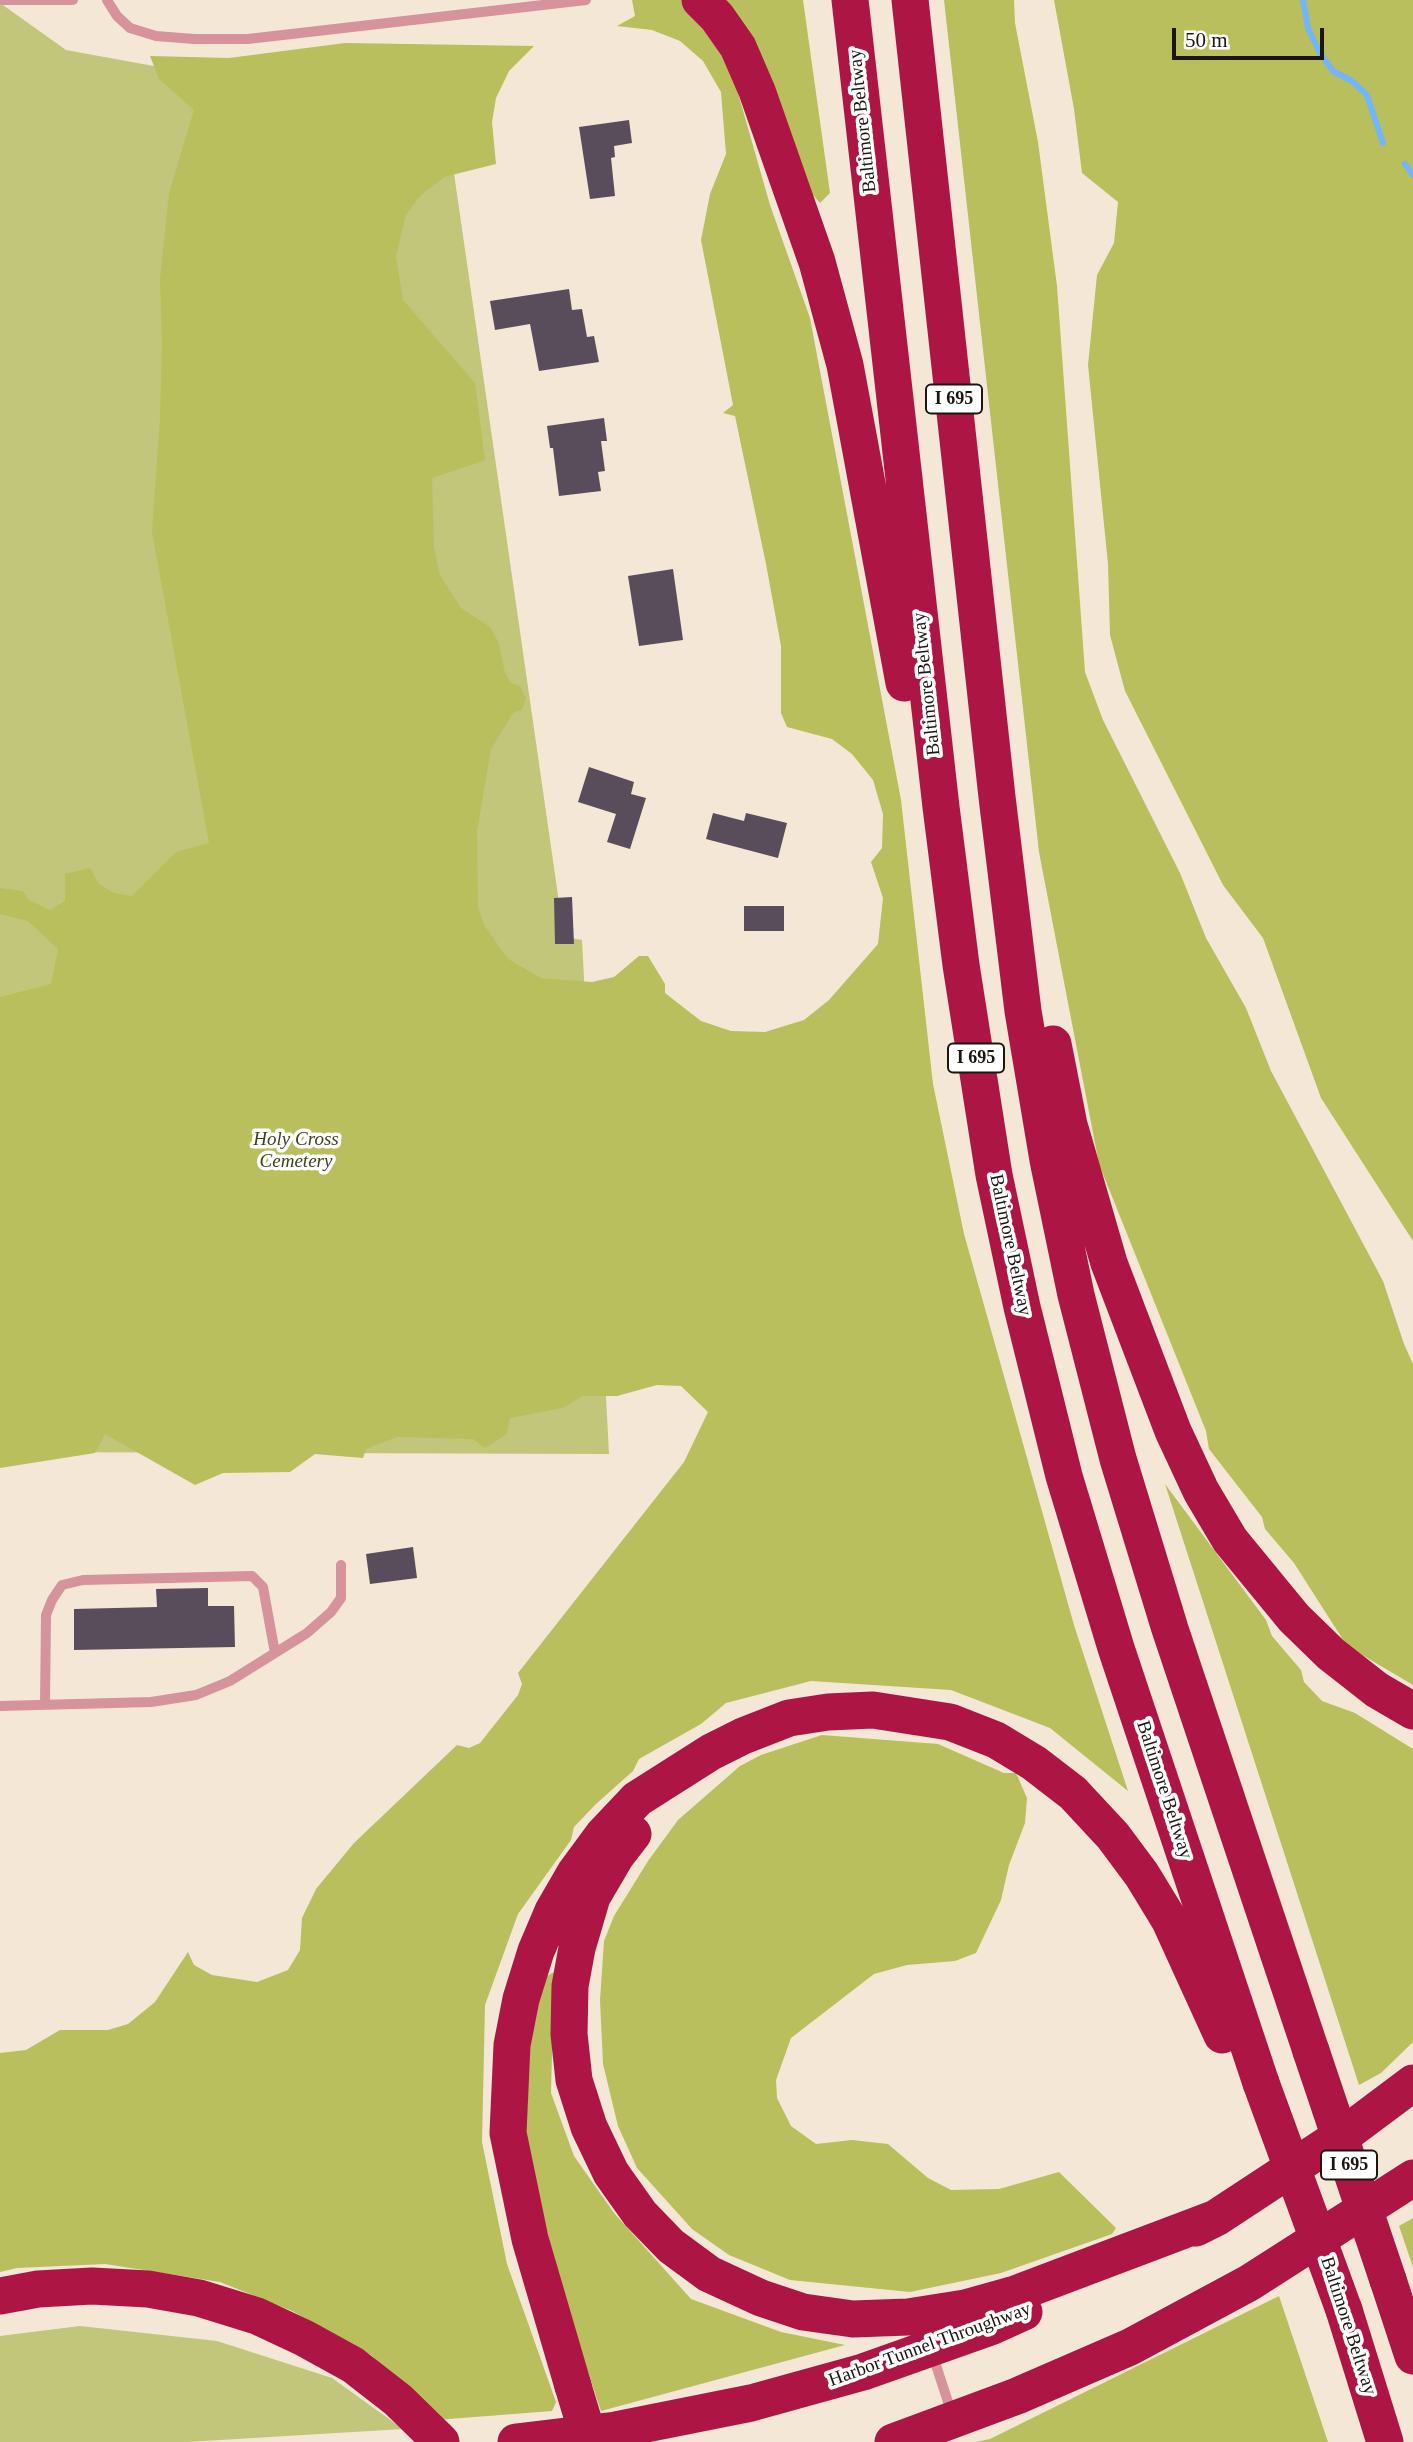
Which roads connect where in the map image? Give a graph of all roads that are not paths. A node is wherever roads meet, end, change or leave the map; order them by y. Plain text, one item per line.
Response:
1 (2, 0) edge
2 (73, 0) edge
3 (107, 0) edge
4 (586, 0) edge
5 (700, 0) edge
6 (850, 0) edge
7 (911, 0) edge
8 (998, 797) junction
9 (961, 965) junction
10 (341, 1566) dead end
11 (275, 1653) junction
12 (45, 1705) junction
13 (0, 1706) edge
14 (1413, 1711) edge
15 (711, 1752) junction
16 (1413, 2083) edge
17 (1253, 2088) junction
18 (1413, 2178) edge
19 (1216, 2218) junction
20 (0, 2296) edge
21 (930, 2348) junction
22 (1413, 2356) edge
23 (954, 2420) junction
24 (441, 2442) edge
25 (516, 2442) edge
26 (590, 2442) edge
27 (893, 2442) edge
28 (1383, 2442) edge

1 - 2 lane
3 - 4 lane
5 - 9 highway
6 - 9 highway, Baltimore Beltway / I 695
7 - 8 highway, I 695
8 - 14 highway
8 - 22 highway, I 695, bridge
9 - 17 highway, Baltimore Beltway / I 695
10 - 11 lane
11 - 12 lane
11 - 12 lane
12 - 13 lane
15 - 17 highway
15 - 19 highway
15 - 26 highway, bridge
16 - 19 highway, Harbor Tunnel Throughway
17 - 28 highway, Baltimore Beltway / I 695, bridge
18 - 23 highway
19 - 21 highway, Harbor Tunnel Throughway
20 - 24 highway
21 - 23 lane
21 - 25 highway, Harbor Tunnel Throughway
23 - 27 highway

